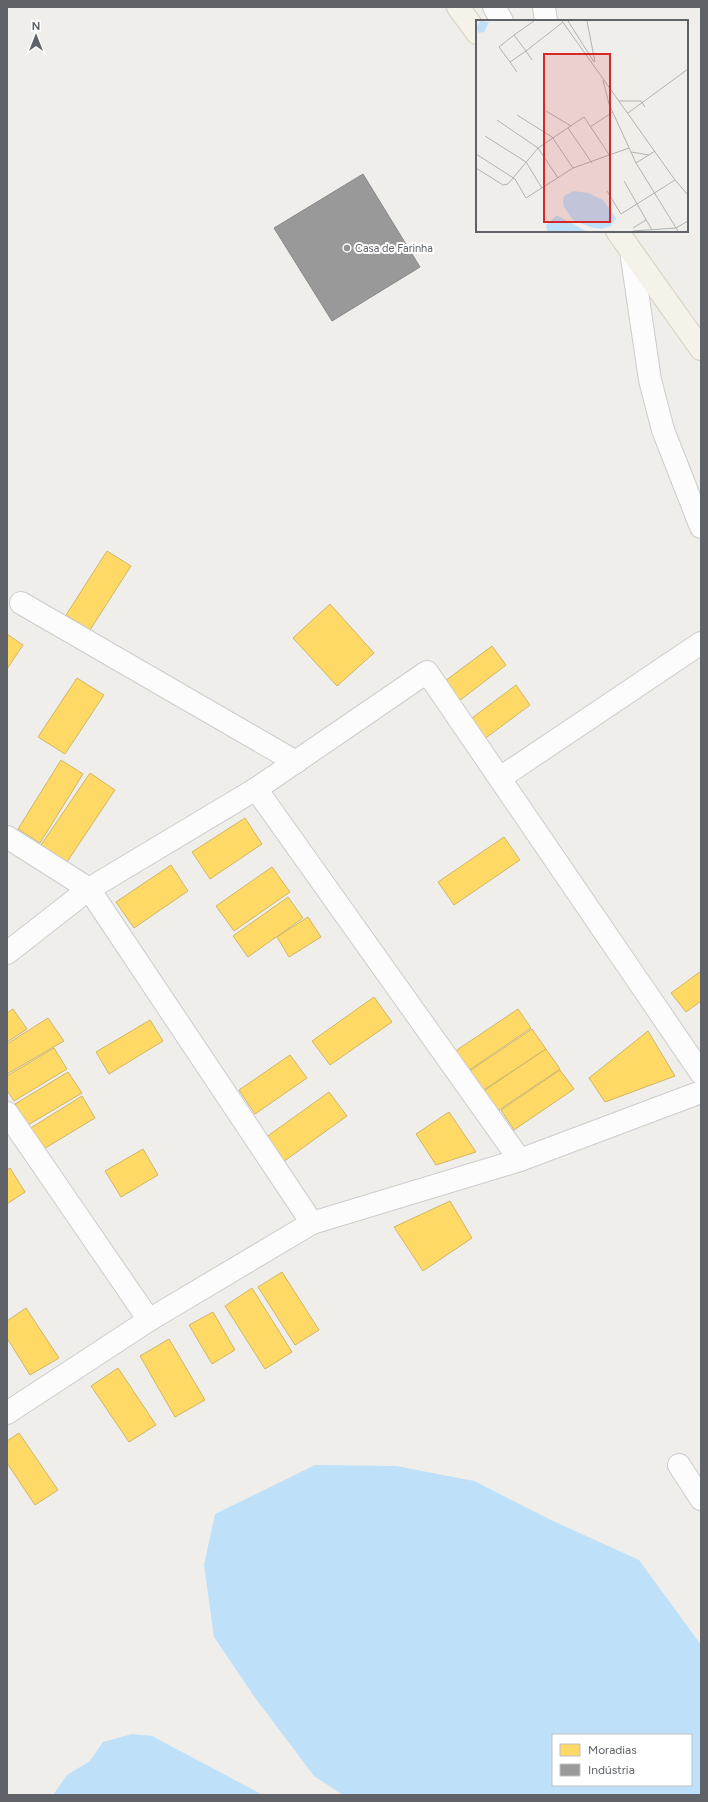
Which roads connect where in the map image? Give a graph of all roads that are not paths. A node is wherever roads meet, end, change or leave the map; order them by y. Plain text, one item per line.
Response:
1 (458, 7) edge
2 (494, 7) edge
3 (544, 7) edge
4 (501, 20) edge
5 (546, 20) edge
6 (476, 33) edge
7 (617, 232) edge
8 (631, 251) junction
9 (701, 349) edge
10 (701, 527) edge
11 (21, 603) dead end
12 (701, 643) edge
13 (296, 762) junction
14 (500, 778) junction
15 (256, 789) junction
16 (7, 837) edge
17 (89, 889) junction
18 (7, 953) edge
19 (701, 1073) edge
20 (701, 1092) edge
21 (7, 1113) edge
22 (520, 1160) junction
23 (312, 1223) junction
24 (149, 1320) junction
25 (7, 1414) edge
26 (679, 1465) dead end
27 (701, 1499) edge

1 - 6 main road
2 - 4 street
3 - 5 street
7 - 8 main road
8 - 9 main road
8 - 10 street
11 - 13 street
12 - 14 street
13 - 14 street
13 - 15 street
14 - 19 street
15 - 17 street
15 - 22 street
16 - 17 street
17 - 18 street
17 - 23 street
20 - 22 street
21 - 24 street
22 - 23 street
23 - 24 street
24 - 25 street
26 - 27 street

